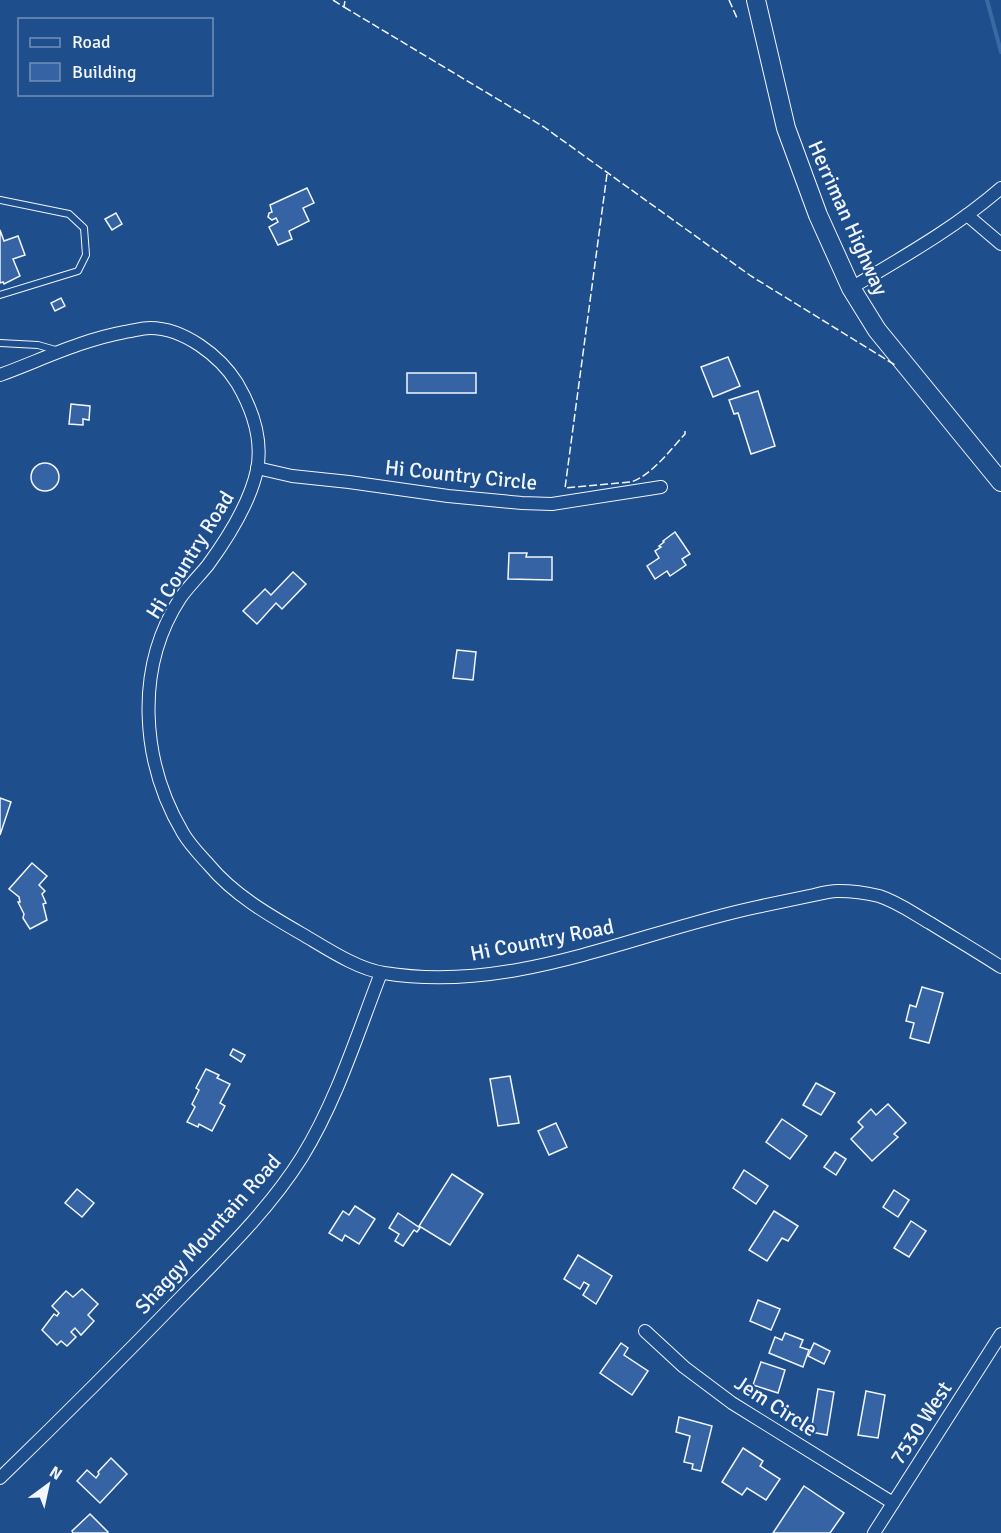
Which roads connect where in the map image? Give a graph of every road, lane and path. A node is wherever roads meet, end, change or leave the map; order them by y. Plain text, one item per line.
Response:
1 (756, 0) edge
2 (1001, 188) edge
3 (0, 200) edge
4 (967, 215) junction
5 (1001, 244) edge
6 (851, 288) junction
7 (0, 295) edge
8 (0, 343) edge
9 (60, 351) junction
10 (0, 375) edge
11 (257, 468) junction
12 (1001, 482) edge
13 (661, 488) dead end
14 (1001, 967) edge
15 (381, 973) junction
16 (645, 1331) dead end
17 (1001, 1335) edge
18 (0, 1478) edge
19 (893, 1503) junction
20 (874, 1533) edge

1 - 6 main road, Herriman Highway
2 - 4 street
3 - 7 lane
4 - 5 street
4 - 6 street
6 - 12 main road, Herriman Highway
8 - 9 lane
9 - 10 street, Hi Country Road
9 - 11 street, Hi Country Road
11 - 13 street, Hi Country Circle
11 - 15 street, Hi Country Road
14 - 15 street, Hi Country Road
15 - 18 street, Shaggy Mountain Road
16 - 19 street, Jem Circle
17 - 19 street, 7530 West
19 - 20 street, 7530 West

